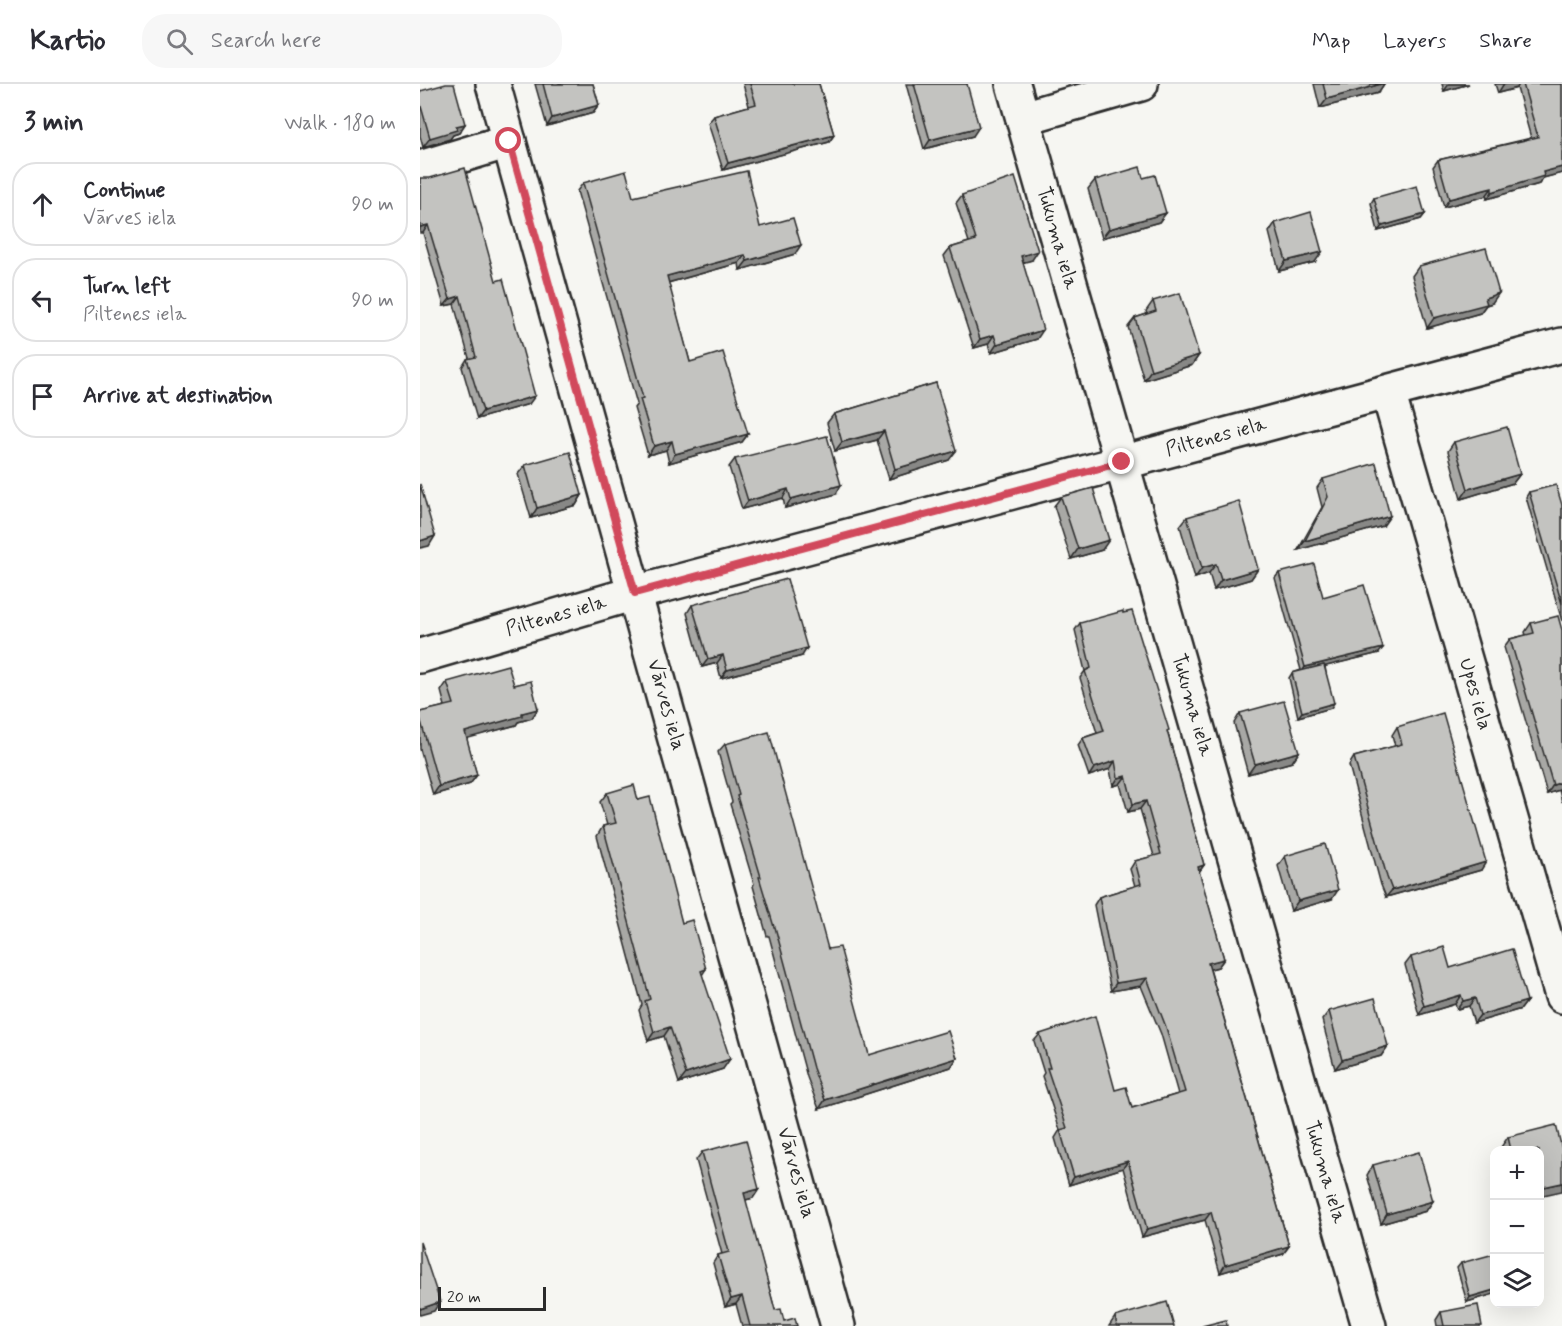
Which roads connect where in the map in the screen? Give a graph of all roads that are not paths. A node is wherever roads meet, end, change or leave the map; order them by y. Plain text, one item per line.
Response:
1 (493, 84) edge
2 (1013, 84) edge
3 (1141, 84) edge
4 (1023, 118) junction
5 (509, 141) junction
6 (420, 168) edge
7 (1562, 345) edge
8 (1388, 392) junction
9 (1122, 462) junction
10 (635, 593) junction
11 (420, 656) edge
12 (1562, 996) edge
13 (838, 1326) edge
14 (1369, 1326) edge

1 - 5 street, Vārves iela
2 - 4 street, Tukuma iela
3 - 4 street
4 - 9 street, Tukuma iela
5 - 6 street
5 - 10 street, Vārves iela
7 - 8 street, Piltenes iela
8 - 9 street, Piltenes iela
8 - 12 street, Upes iela
9 - 10 street, Piltenes iela
9 - 14 street, Tukuma iela
10 - 11 street, Piltenes iela
10 - 13 street, Vārves iela

